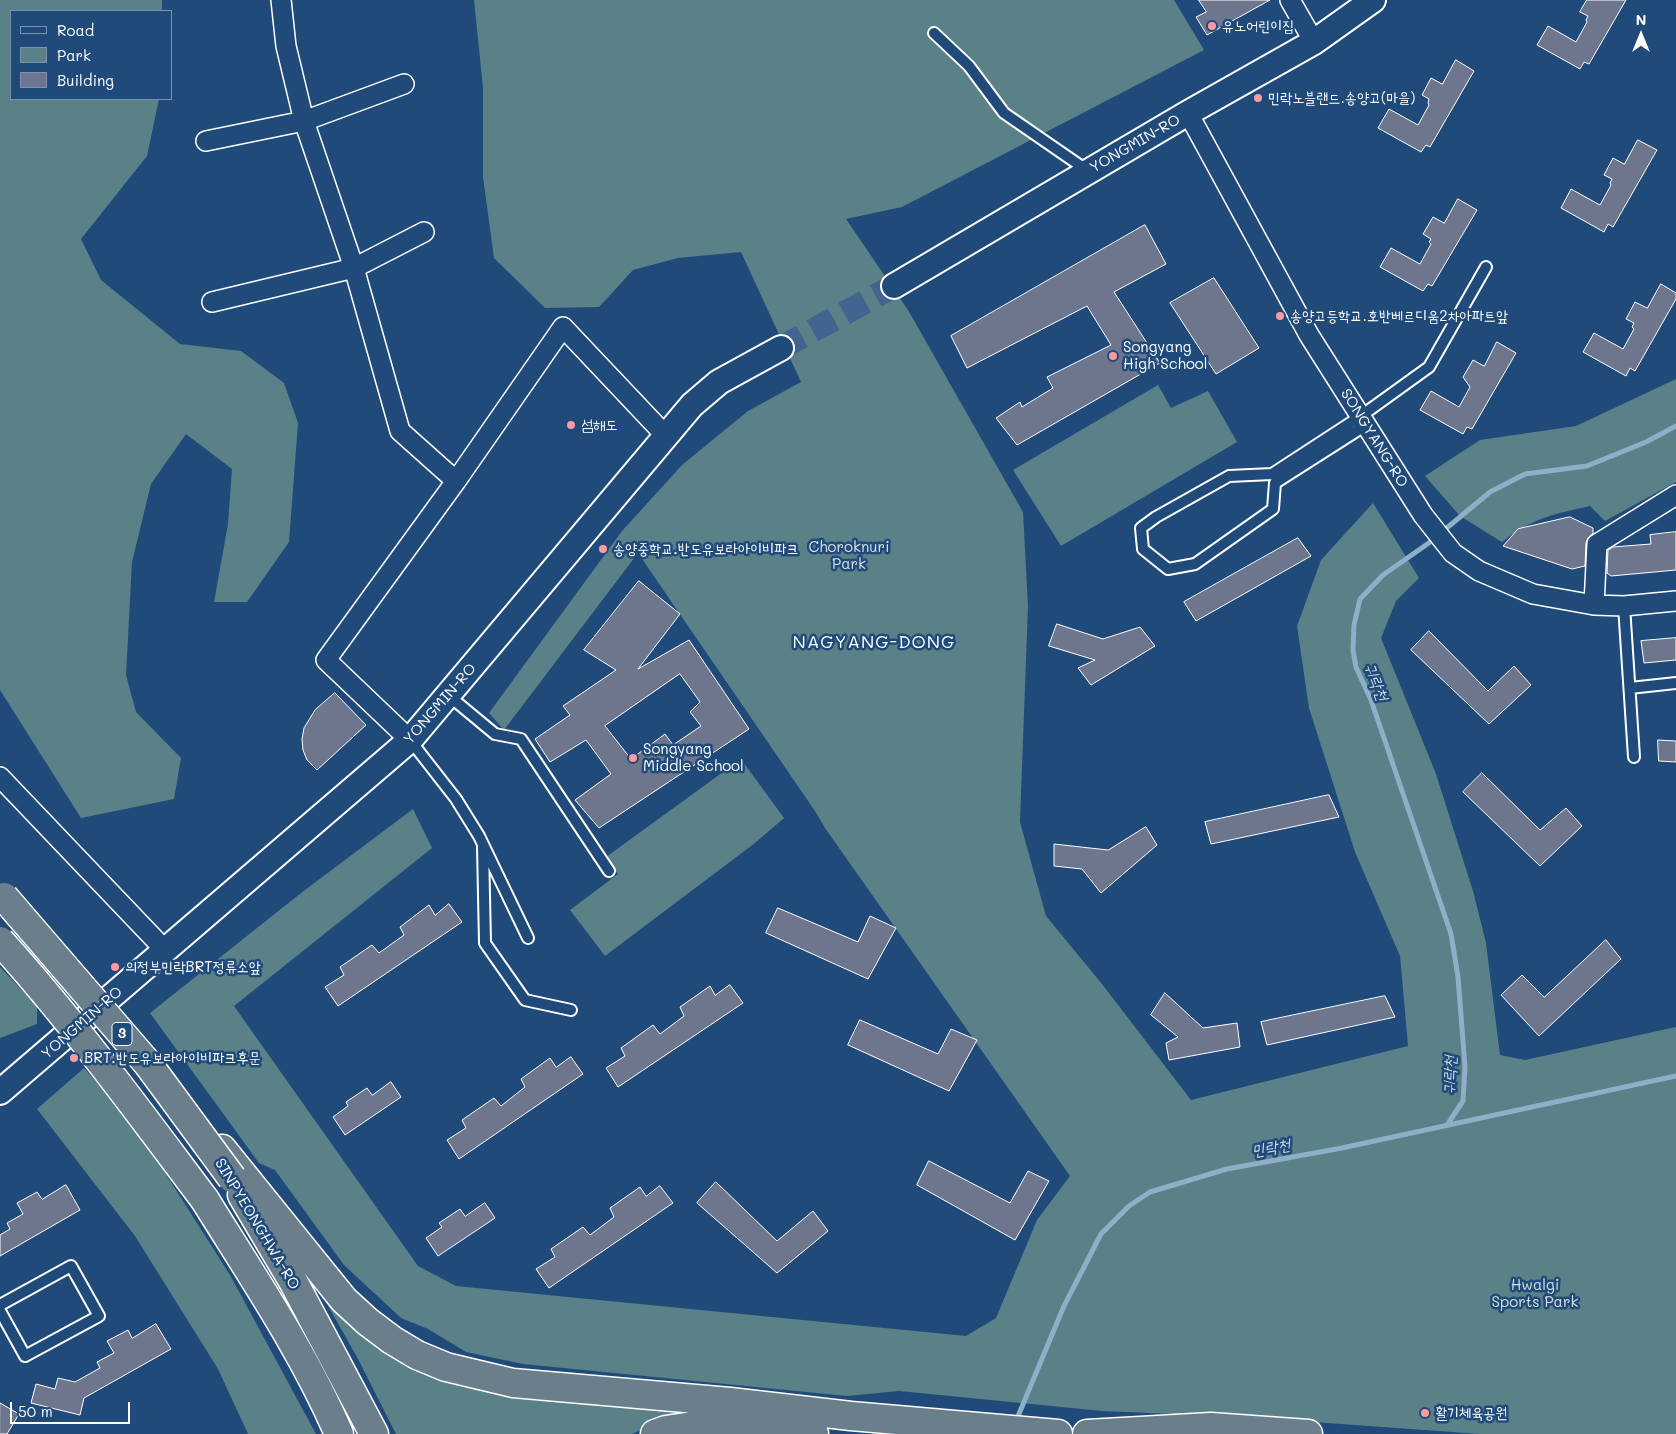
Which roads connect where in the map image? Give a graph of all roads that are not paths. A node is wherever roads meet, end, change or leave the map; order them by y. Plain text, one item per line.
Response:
1 (281, 0) edge
2 (1290, 0) edge
3 (1373, 0) edge
4 (934, 33) dead end
5 (1314, 42) junction
6 (404, 84) dead end
7 (1188, 113) junction
8 (304, 121) junction
9 (206, 141) dead end
10 (1089, 171) junction
11 (424, 232) dead end
12 (1486, 267) dead end
13 (354, 268) junction
14 (894, 286) tunnel mouth
15 (212, 302) dead end
16 (781, 348) tunnel mouth
17 (1363, 421) junction
18 (666, 436) junction
19 (456, 481) junction
20 (1676, 495) edge
21 (1676, 601) edge
22 (1594, 605) junction
23 (1624, 606) junction
24 (1676, 683) edge
25 (1630, 688) junction
26 (448, 695) junction
27 (410, 740) junction
28 (1634, 757) dead end
29 (0, 777) edge
30 (483, 843) junction
31 (609, 871) dead end
32 (2, 895) edge
33 (528, 938) dead end
34 (0, 941) edge
35 (165, 950) junction
36 (570, 1010) dead end
37 (0, 1092) edge
38 (236, 1174) junction
39 (0, 1305) edge
40 (0, 1311) edge
41 (851, 1416) junction
42 (340, 1434) edge
43 (374, 1434) edge
44 (656, 1434) edge
45 (736, 1434) edge
46 (814, 1434) edge
47 (1058, 1434) edge
48 (1087, 1434) edge
49 (1308, 1434) edge

1 - 8 street
2 - 5 street
3 - 5 street, YONGMIN-RO
4 - 10 lane
5 - 7 street, YONGMIN-RO
6 - 8 street
7 - 10 street, YONGMIN-RO
7 - 17 street, SONGYANG-RO
8 - 9 street
8 - 13 street
10 - 14 street, YONGMIN-RO
11 - 13 street
12 - 17 lane
13 - 15 street
13 - 19 street
16 - 18 street, YONGMIN-RO
17 - 17 lane
17 - 22 street, SONGYANG-RO
18 - 19 street
18 - 26 street, YONGMIN-RO
19 - 27 street
20 - 22 street
21 - 23 street, SONGYANG-RO
22 - 23 street, SONGYANG-RO
23 - 25 lane
24 - 25 lane
25 - 28 lane
26 - 27 street, YONGMIN-RO
26 - 31 lane
27 - 30 lane
27 - 35 street, YONGMIN-RO
29 - 35 street
30 - 33 lane
30 - 36 lane
32 - 38 highway, SINPYEONGHWA-RO / 3, bridge
34 - 42 highway, SINPYEONGHWA-RO / 3, bridge
35 - 37 street, YONGMIN-RO
38 - 41 highway
38 - 43 highway, SINPYEONGHWA-RO / 3
39 - 40 lane
41 - 44 highway
41 - 47 highway
45 - 46 highway
48 - 49 highway

